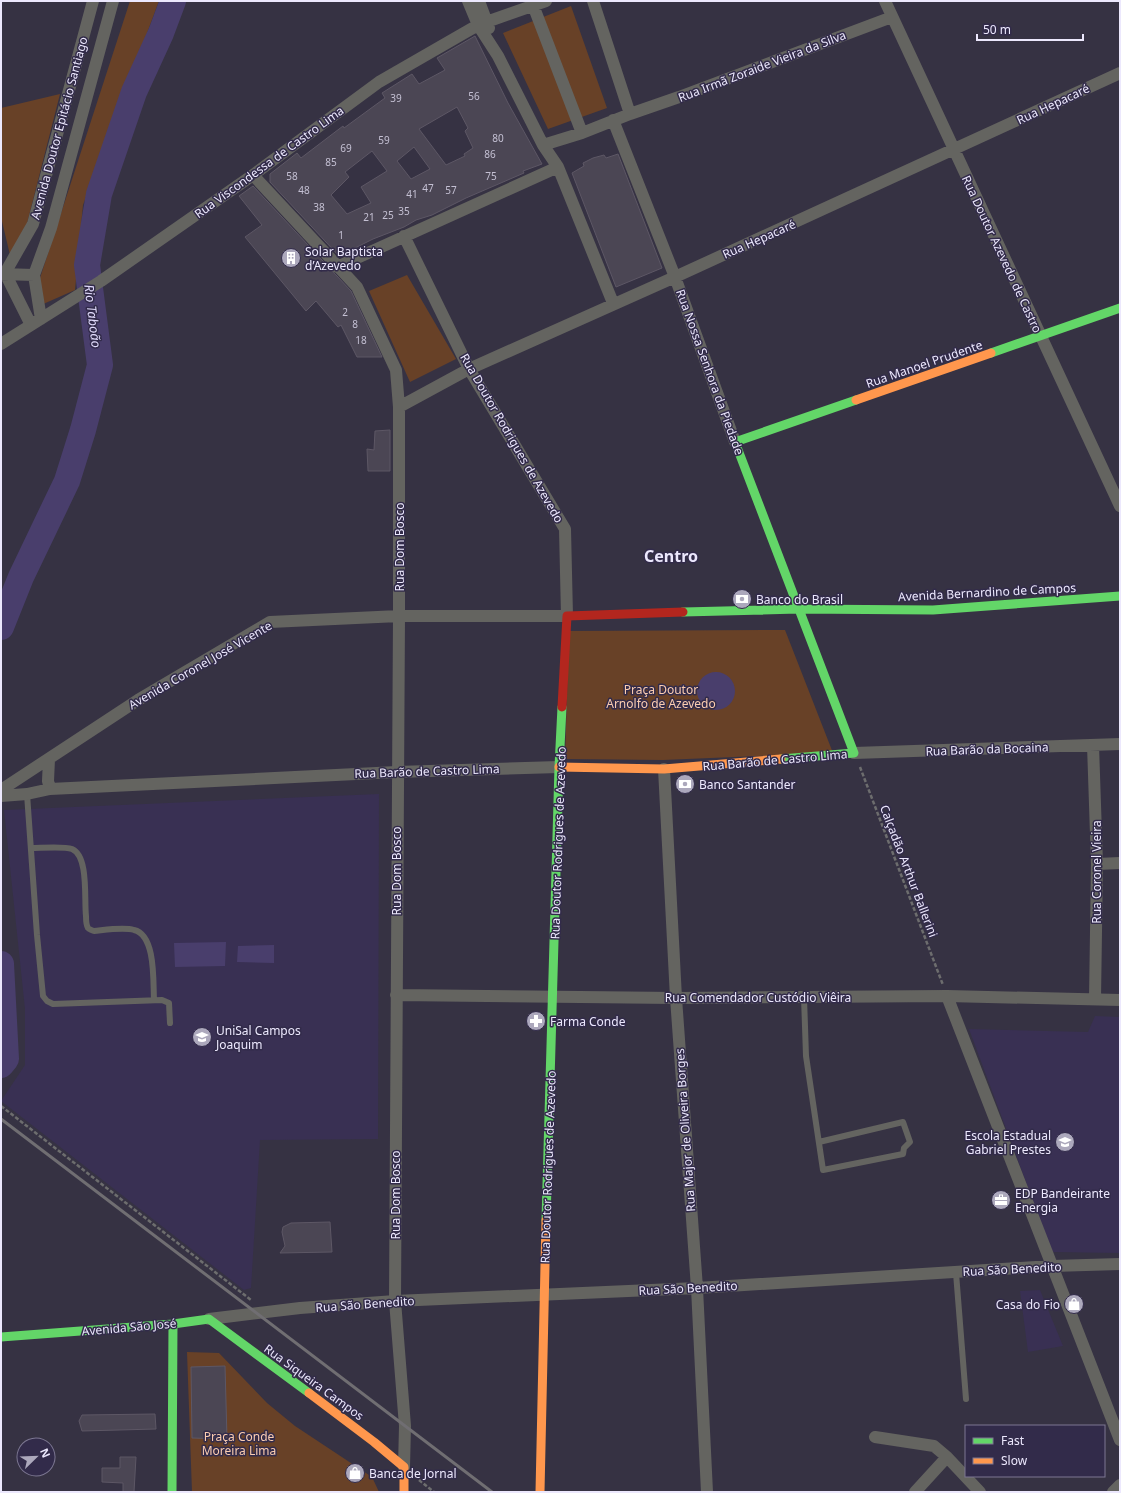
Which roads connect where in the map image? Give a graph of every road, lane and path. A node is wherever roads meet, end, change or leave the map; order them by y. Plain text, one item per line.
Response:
1 (93, 1) edge
2 (113, 1) edge
3 (468, 1) edge
4 (479, 1) edge
5 (546, 1) edge
6 (593, 1) edge
7 (885, 1) edge
8 (533, 5) junction
9 (892, 17) junction
10 (482, 23) junction
11 (1120, 73) edge
12 (630, 114) junction
13 (613, 120) junction
14 (582, 132) junction
15 (543, 145) junction
16 (954, 150) junction
17 (558, 167) junction
18 (253, 175) junction
19 (404, 236) junction
20 (338, 267) junction
21 (3, 274) edge
22 (34, 275) junction
23 (676, 277) junction
24 (613, 304) junction
25 (1120, 308) edge
26 (36, 322) junction
27 (1040, 336) junction
28 (1, 344) edge
29 (469, 369) junction
30 (398, 408) junction
31 (736, 442) junction
32 (1120, 506) edge
33 (1120, 596) edge
34 (798, 609) junction
35 (399, 616) junction
36 (567, 616) junction
37 (1120, 744) edge
38 (1093, 745) junction
39 (854, 753) junction
40 (49, 759) junction
41 (559, 767) junction
42 (664, 769) junction
43 (32, 771) junction
44 (397, 772) junction
45 (50, 789) junction
46 (1, 790) edge
47 (27, 794) junction
48 (1, 796) edge
49 (31, 848) junction
50 (1120, 863) edge
51 (1097, 864) junction
52 (396, 995) junction
53 (947, 996) junction
54 (554, 997) junction
55 (804, 997) junction
56 (676, 998) junction
57 (1095, 999) junction
58 (154, 1000) junction
59 (1120, 1000) edge
60 (170, 1023) dead end
61 (1, 1106) edge
62 (819, 1142) junction
63 (1120, 1264) edge
64 (1052, 1266) junction
65 (956, 1273) junction
66 (697, 1288) junction
67 (544, 1294) junction
68 (258, 1300) dead end
69 (395, 1301) junction
70 (257, 1313) joint
71 (209, 1319) junction
72 (172, 1324) junction
73 (1, 1337) edge
74 (966, 1399) dead end
75 (875, 1437) dead end
76 (1120, 1440) edge
77 (947, 1458) junction
78 (404, 1467) junction
79 (965, 1477) edge
80 (965, 1477) edge
81 (1120, 1485) edge
82 (172, 1492) edge
83 (404, 1492) edge
84 (540, 1492) edge
85 (707, 1492) edge
86 (915, 1492) edge
87 (980, 1492) edge
88 (1113, 1492) edge

1 - 21 street, Avenida Doutor Epitácio Santiago
2 - 22 street, Avenida Doutor Epitácio Santiago
3 - 10 street
4 - 10 street
5 - 8 street, Rua Viscondessa de Castro Lima
6 - 12 street
7 - 9 street, Rua Doutor Azevedo de Castro
8 - 10 street, Rua Viscondessa de Castro Lima
8 - 14 street
9 - 12 street, Rua Irmã Zoraide Vieira da Silva
9 - 16 street, Rua Doutor Azevedo de Castro
10 - 15 street
10 - 18 street, Rua Viscondessa de Castro Lima
11 - 16 street, Rua Hepacaré
12 - 13 street
13 - 14 street
13 - 23 street, Rua Nossa Senhora da Piedade
14 - 15 street
15 - 17 street
16 - 23 street, Rua Hepacaré
16 - 27 street, Rua Doutor Azevedo de Castro
17 - 19 street
17 - 24 street
18 - 20 street, Rua Dom Bosco
18 - 26 street, Rua Viscondessa de Castro Lima
19 - 20 street
19 - 29 street, Rua Doutor Rodrigues de Azevedo
20 - 30 street, Rua Dom Bosco
21 - 22 street
21 - 26 street
22 - 26 street
23 - 24 street, Rua Hepacaré
23 - 31 street, Rua Nossa Senhora da Piedade
24 - 29 street, Rua Hepacaré
25 - 27 street, Rua Manoel Prudente
26 - 28 street, Rua Viscondessa de Castro Lima
27 - 31 street, Rua Manoel Prudente
27 - 32 street, Rua Doutor Azevedo de Castro
29 - 30 street, Rua Hepacaré
29 - 36 street, Rua Doutor Rodrigues de Azevedo
30 - 35 street, Rua Dom Bosco
31 - 34 street, Rua Nossa Senhora da Piedade
33 - 34 street, Avenida Bernardino de Campos
34 - 36 street, Avenida Bernardino de Campos
34 - 39 street, Rua Nossa Senhora da Piedade
35 - 36 street, Avenida Coronel José Vicente
35 - 40 street, Avenida Coronel José Vicente
35 - 44 street, Rua Dom Bosco
36 - 41 street, Rua Doutor Rodrigues de Azevedo
37 - 38 street, Rua Barão da Bocaina
38 - 39 street, Rua Barão da Bocaina
38 - 51 street, Rua Coronel Vieira
39 - 42 street, Rua Barão de Castro Lima
39 - 53 path, Calçadão Arthur Ballerini
40 - 43 street, Avenida Coronel José Vicente
40 - 45 street
41 - 42 street, Rua Barão de Castro Lima
41 - 44 street, Rua Barão de Castro Lima
41 - 54 street, Rua Doutor Rodrigues de Azevedo
42 - 56 street, Rua Major de Oliveira Borges
43 - 46 street, Avenida Coronel José Vicente
43 - 47 street
44 - 45 street, Rua Barão de Castro Lima
44 - 52 street, Rua Dom Bosco
45 - 47 street, Rua Barão de Castro Lima
47 - 48 street, Rua Barão de Castro Lima
47 - 49 lane
49 - 58 lane
49 - 58 lane
50 - 51 street
51 - 57 street, Rua Coronel Vieira
52 - 54 street, Rua Comendador Custódio Viêira
52 - 69 street, Rua Dom Bosco
53 - 55 street, Rua Comendador Custódio Viêira
53 - 57 street, Rua Comendador Custódio Viêira
53 - 64 street
54 - 56 street, Rua Comendador Custódio Viêira
54 - 67 street, Rua Doutor Rodrigues de Azevedo
55 - 56 street, Rua Comendador Custódio Viêira
55 - 62 lane
56 - 66 street, Rua Major de Oliveira Borges
57 - 59 street, Rua Comendador Custódio Viêira
58 - 60 lane
61 - 68 path
62 - 62 lane
63 - 64 street, Rua São Benedito
64 - 65 street, Rua São Benedito
64 - 76 street
65 - 66 street, Rua São Benedito
65 - 74 lane
66 - 67 street, Rua São Benedito
66 - 85 street, Rua Major de Oliveira Borges
67 - 69 street, Rua São Benedito
67 - 84 street, Rua Doutor Rodrigues de Azevedo
69 - 70 street, Rua São Benedito
69 - 78 street, Rua Dom Bosco
70 - 71 street, Avenida São José
71 - 72 street, Avenida São José
71 - 78 street, Rua Siqueira Campos
72 - 73 street, Avenida São José
72 - 82 street
75 - 77 street
77 - 80 street
77 - 86 street
78 - 83 street, Rua Dom Bosco
79 - 87 street
81 - 88 street

